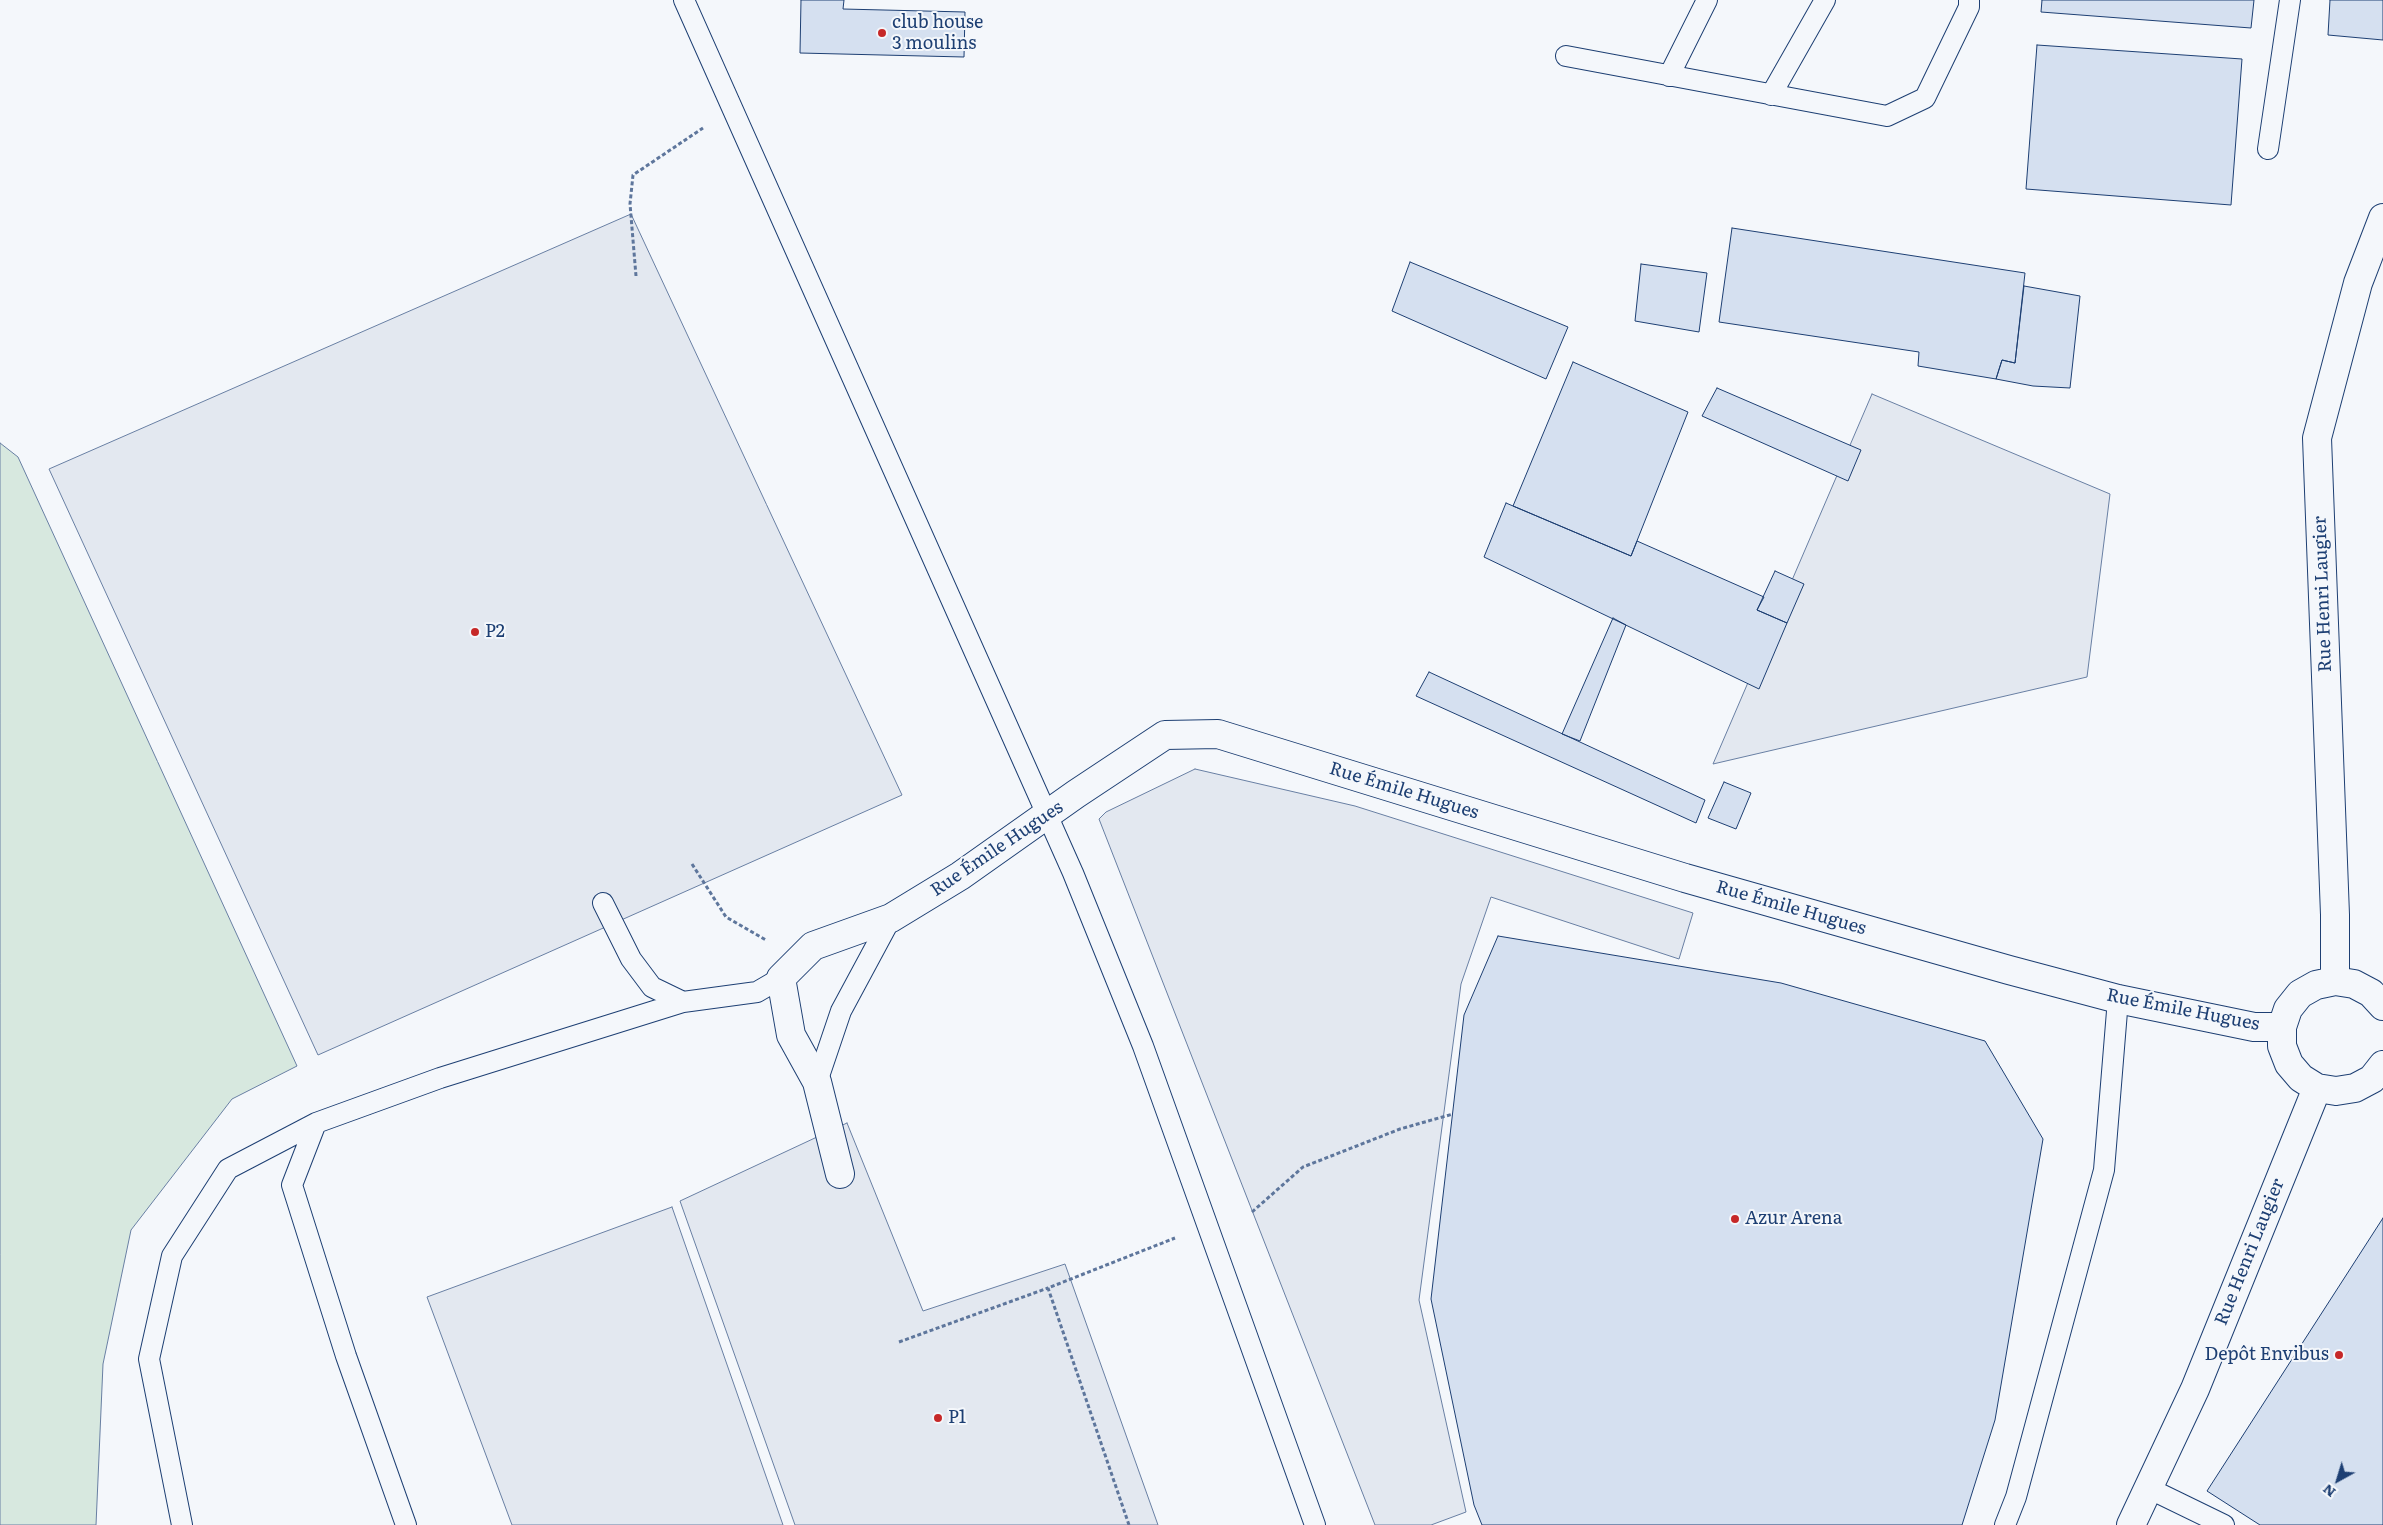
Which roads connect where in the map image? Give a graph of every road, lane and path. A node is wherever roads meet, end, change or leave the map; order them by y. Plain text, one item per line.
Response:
1 (684, 0) edge
2 (1708, 0) edge
3 (1825, 0) edge
4 (1969, 0) edge
5 (2290, 0) edge
6 (1566, 56) dead end
7 (1669, 76) junction
8 (1771, 95) junction
9 (732, 110) junction
10 (2268, 150) dead end
11 (2383, 218) edge
12 (636, 276) dead end
13 (1048, 814) junction
14 (692, 864) dead end
15 (603, 903) dead end
16 (892, 918) junction
17 (813, 946) junction
18 (781, 978) junction
19 (2335, 981) junction
20 (2118, 999) junction
21 (683, 1002) junction
22 (2383, 1006) edge
23 (2282, 1027) junction
24 (2383, 1065) edge
25 (817, 1082) junction
26 (2317, 1088) junction
27 (1453, 1114) dead end
28 (316, 1122) junction
29 (840, 1174) dead end
30 (1252, 1212) dead end
31 (1183, 1235) dead end
32 (1048, 1288) junction
33 (899, 1342) dead end
34 (2148, 1488) junction
35 (182, 1525) edge
36 (406, 1525) edge
37 (1129, 1525) edge
38 (1315, 1525) edge
39 (2005, 1525) edge
40 (2131, 1525) edge
41 (2224, 1525) edge

1 - 9 lane
2 - 7 lane
3 - 8 lane
4 - 8 lane
5 - 10 lane
6 - 7 lane
7 - 8 lane
9 - 12 path
9 - 13 lane
11 - 19 street, Rue Henri Laugier
13 - 16 street, Rue Émile Hugues
13 - 20 street, Rue Émile Hugues
13 - 38 lane
14 - 17 path
15 - 21 lane
16 - 17 street, Rue Émile Hugues
16 - 25 lane
17 - 18 street, Rue Émile Hugues
18 - 21 lane
18 - 25 street
19 - 22 street
19 - 23 street
20 - 23 street, Rue Émile Hugues
20 - 39 lane
21 - 28 lane
23 - 26 street
24 - 26 street
25 - 29 street
26 - 34 street, Rue Henri Laugier
27 - 30 path
28 - 35 lane
28 - 36 lane
31 - 32 path
32 - 33 path
32 - 37 path
34 - 40 street, Rue Henri Laugier
34 - 41 lane

